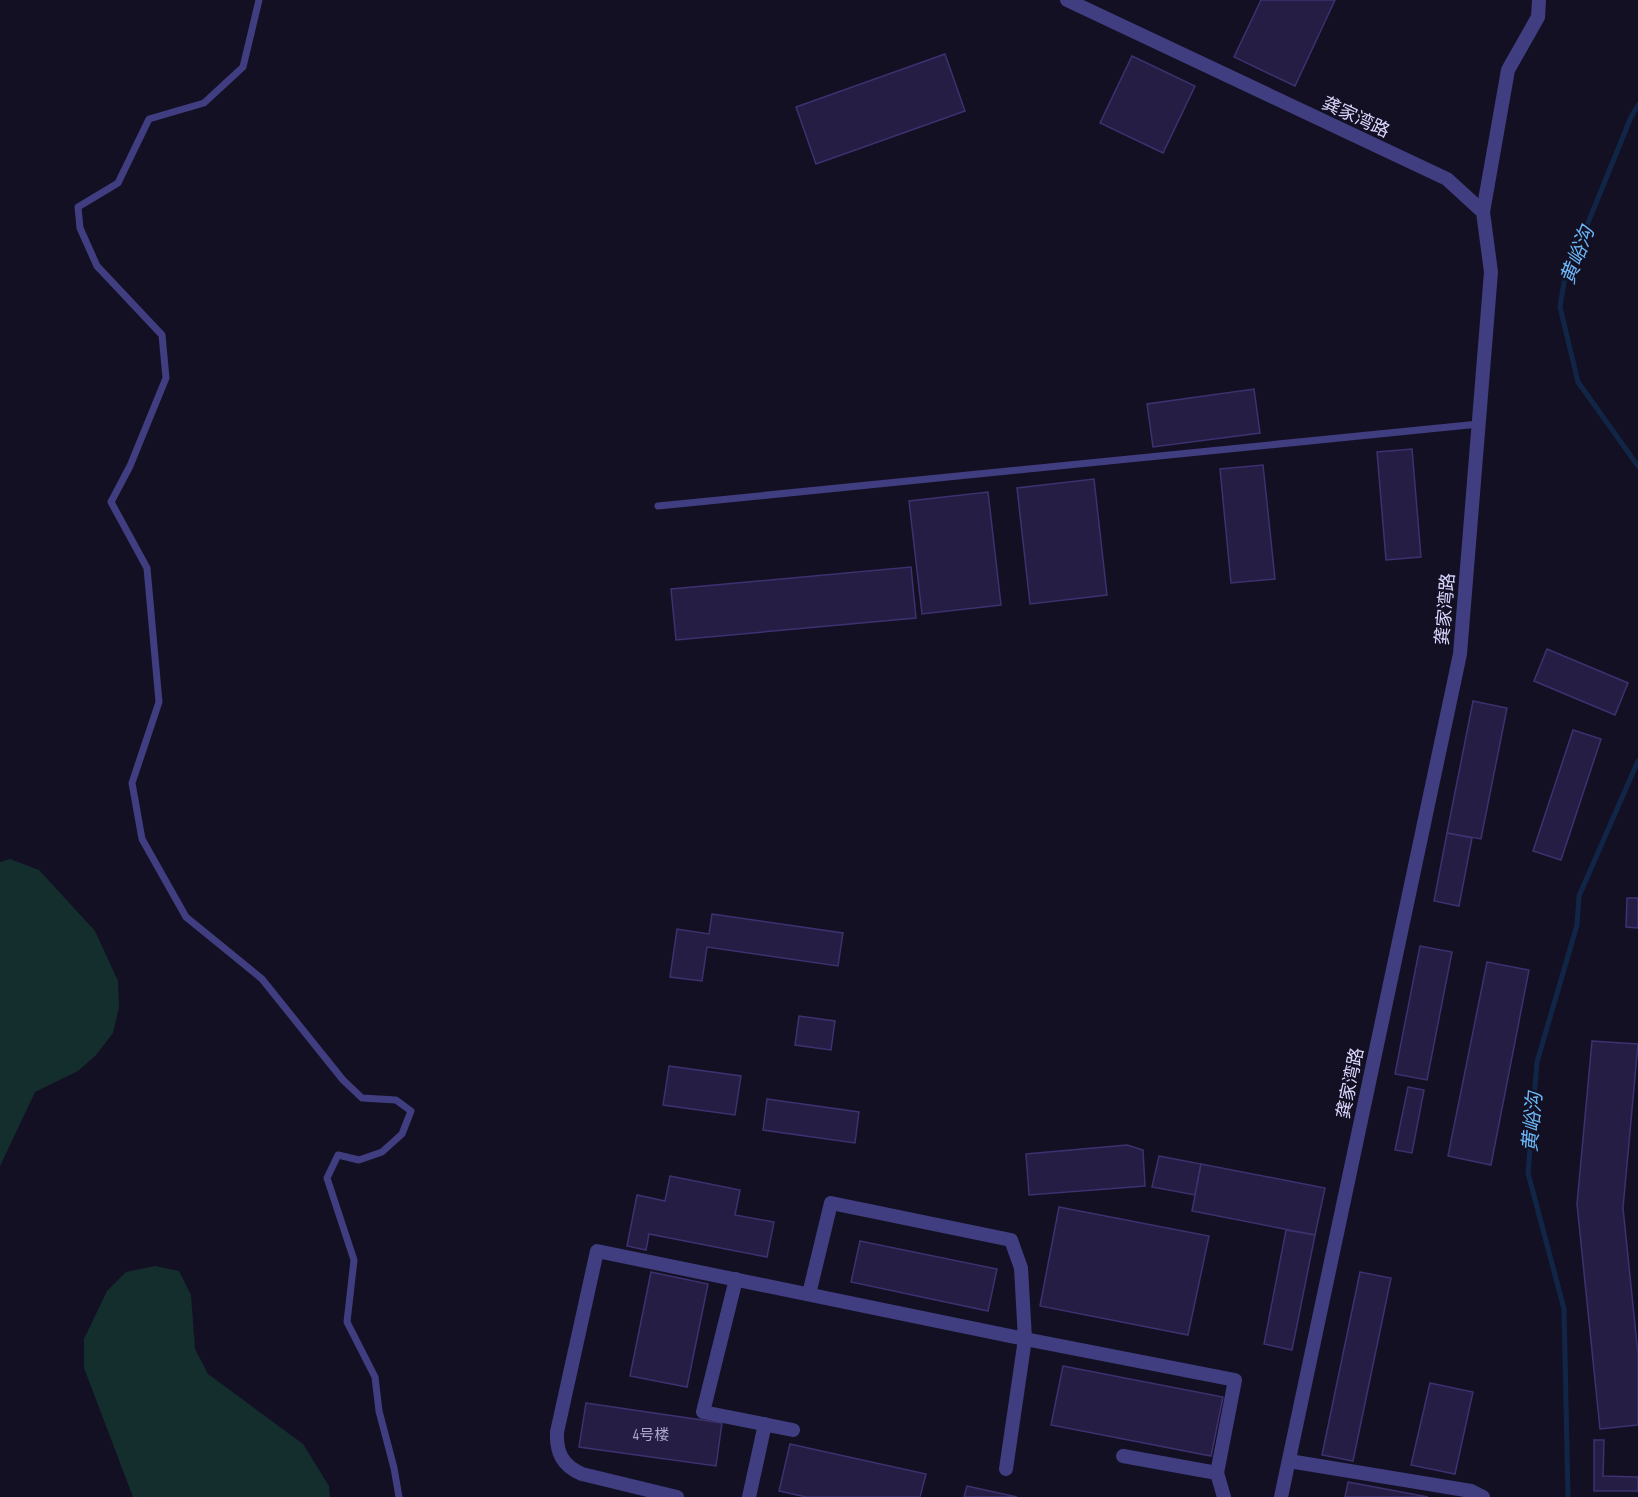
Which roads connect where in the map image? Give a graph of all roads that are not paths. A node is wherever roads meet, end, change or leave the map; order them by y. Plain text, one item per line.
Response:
1 (259, 0) edge
2 (1067, 0) edge
3 (1539, 0) edge
4 (1483, 212) junction
5 (1479, 424) junction
6 (658, 506) dead end
7 (736, 1279) junction
8 (809, 1294) junction
9 (1025, 1339) junction
10 (765, 1424) junction
11 (793, 1430) dead end
12 (1123, 1456) dead end
13 (1289, 1461) junction
14 (1006, 1469) dead end
15 (1218, 1473) junction
16 (399, 1497) edge
17 (677, 1497) edge
18 (749, 1497) edge
19 (1224, 1497) edge
20 (1281, 1497) edge
21 (1483, 1497) edge

1 - 16 lane
2 - 4 street, 龚家湾路
3 - 4 street
4 - 5 street, 龚家湾路
5 - 6 lane
5 - 13 street, 龚家湾路
7 - 8 street
7 - 10 street
7 - 17 street
8 - 9 street
8 - 9 street
9 - 14 street
9 - 15 street
10 - 11 street
10 - 18 street
12 - 15 street
13 - 20 street, 龚家湾路
13 - 21 street
15 - 19 street

